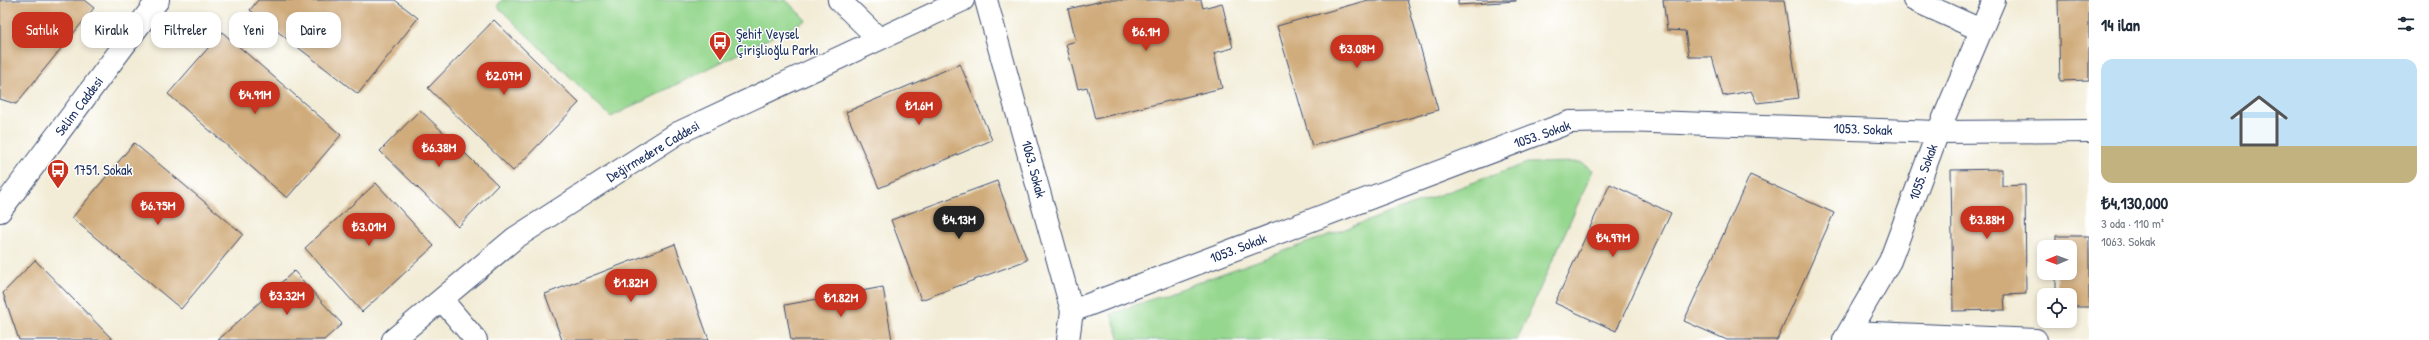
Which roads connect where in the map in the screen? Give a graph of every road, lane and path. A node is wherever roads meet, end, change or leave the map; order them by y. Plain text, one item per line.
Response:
1 (158, 0) edge
2 (839, 0) edge
3 (964, 0) edge
4 (986, 0) edge
5 (1914, 0) edge
6 (1994, 0) edge
7 (1981, 30) junction
8 (878, 38) junction
9 (2089, 131) edge
10 (1938, 132) junction
11 (0, 211) edge
12 (442, 300) junction
13 (1072, 311) junction
14 (1847, 336) edge
15 (393, 340) edge
16 (476, 340) edge
17 (1068, 340) edge
18 (2036, 340) edge

1 - 11 street, Selim Caddesi
2 - 8 street
3 - 8 street, Değirmedere Caddesi
4 - 13 street, 1063. Sokak
5 - 7 street
6 - 7 street, 1055. Sokak
7 - 10 street, 1055. Sokak
8 - 12 street, Değirmedere Caddesi
9 - 10 street, 1053. Sokak
10 - 13 street, 1053. Sokak
10 - 14 street, 1055. Sokak
12 - 15 street, Değirmedere Caddesi
12 - 16 street
13 - 17 street, 1063. Sokak
14 - 18 street

